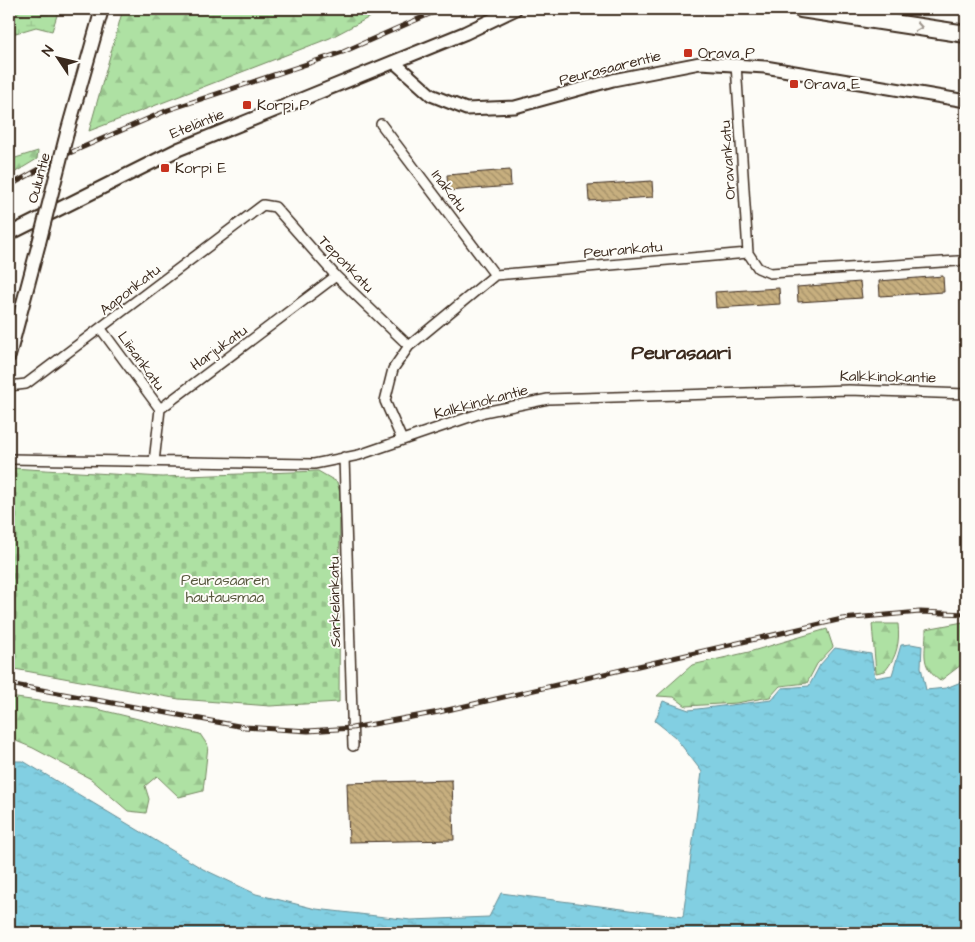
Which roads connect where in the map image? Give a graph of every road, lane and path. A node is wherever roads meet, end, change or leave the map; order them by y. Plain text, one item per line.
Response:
1 (102, 9) edge
2 (514, 9) edge
3 (801, 9) edge
4 (966, 34) edge
5 (394, 62) junction
6 (736, 64) junction
7 (966, 100) edge
8 (380, 124) dead end
9 (263, 205) joint
10 (9, 234) edge
11 (748, 253) junction
12 (958, 261) dead end
13 (495, 275) junction
14 (336, 276) junction
15 (101, 329) junction
16 (409, 346) junction
17 (9, 356) edge
18 (9, 386) edge
19 (966, 394) edge
20 (160, 409) junction
21 (402, 440) junction
22 (344, 457) junction
23 (9, 459) edge
24 (154, 462) junction
25 (353, 746) dead end

1 - 17 main road, Ouluntie, bridge
2 - 5 main road, Eteläntie
3 -> 4 highway
5 - 6 street, Peurasaarentie
5 - 10 main road, Eteläntie
6 - 7 street, Peurasaarentie
6 - 11 street, Oravankatu
8 - 13 street, Inakatu
9 - 14 street, Teponkatu
9 - 15 street, Aaponkatu
11 - 12 street
11 - 13 street, Peurankatu
13 - 16 street
14 - 16 street, Teponkatu
14 - 20 street, Harjukatu
15 - 18 street, Aaponkatu
15 - 20 street, Liisankatu
16 - 21 street
19 - 21 street, Kalkkinokantie
20 - 24 street
21 - 22 street, Kalkkinokantie
22 - 24 street, Kalkkinokantie
22 - 25 street, Särkelänkatu
23 - 24 street, Kalkkinokantie

